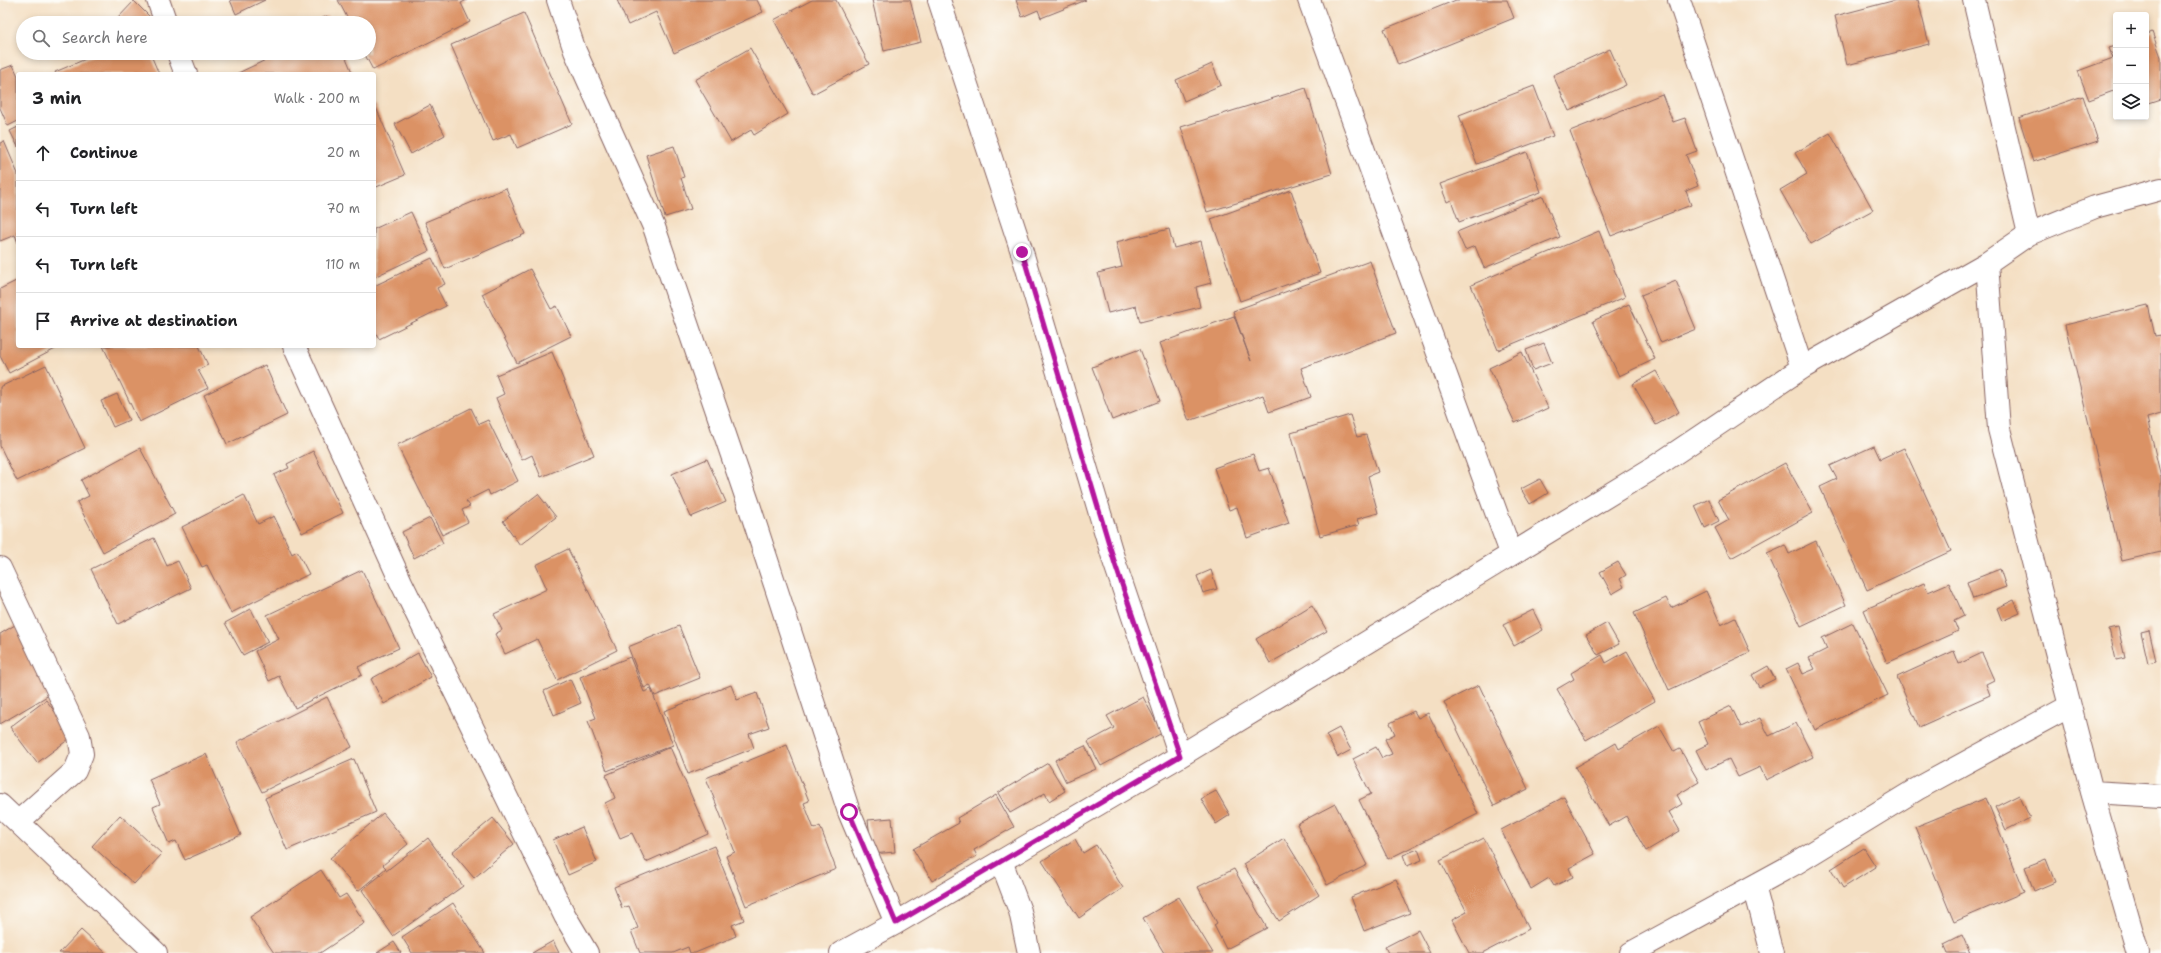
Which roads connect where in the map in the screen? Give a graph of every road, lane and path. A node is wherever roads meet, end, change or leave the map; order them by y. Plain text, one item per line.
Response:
1 (158, 0) edge
2 (558, 0) edge
3 (939, 0) edge
4 (1309, 0) edge
5 (1680, 0) edge
6 (1974, 0) edge
7 (164, 16) edge
8 (181, 60) edge
9 (185, 72) edge
10 (2161, 189) edge
11 (2029, 234) junction
12 (1986, 263) junction
13 (295, 348) edge
14 (1802, 368) junction
15 (1511, 554) junction
16 (0, 568) edge
17 (2070, 706) junction
18 (1180, 756) junction
19 (2092, 792) junction
20 (2161, 796) edge
21 (0, 805) edge
22 (18, 822) junction
23 (1001, 861) junction
24 (1754, 886) junction
25 (896, 923) junction
26 (156, 953) edge
27 (588, 953) edge
28 (841, 953) edge
29 (1029, 953) edge
30 (1631, 953) edge
31 (1772, 953) edge
32 (2138, 953) edge

1 - 7 street
2 - 25 street
3 - 18 street
4 - 15 street
5 - 14 street
6 - 11 street
8 - 9 street
10 - 11 street
11 - 12 street
12 - 14 street
12 - 17 street
13 - 27 street
14 - 15 street
15 - 18 street
16 - 22 street
17 - 19 street
17 - 24 street
18 - 23 street
19 - 20 street
19 - 32 street
21 - 22 street
22 - 26 street
23 - 25 street
23 - 29 street
24 - 30 street
24 - 31 street
25 - 28 street

